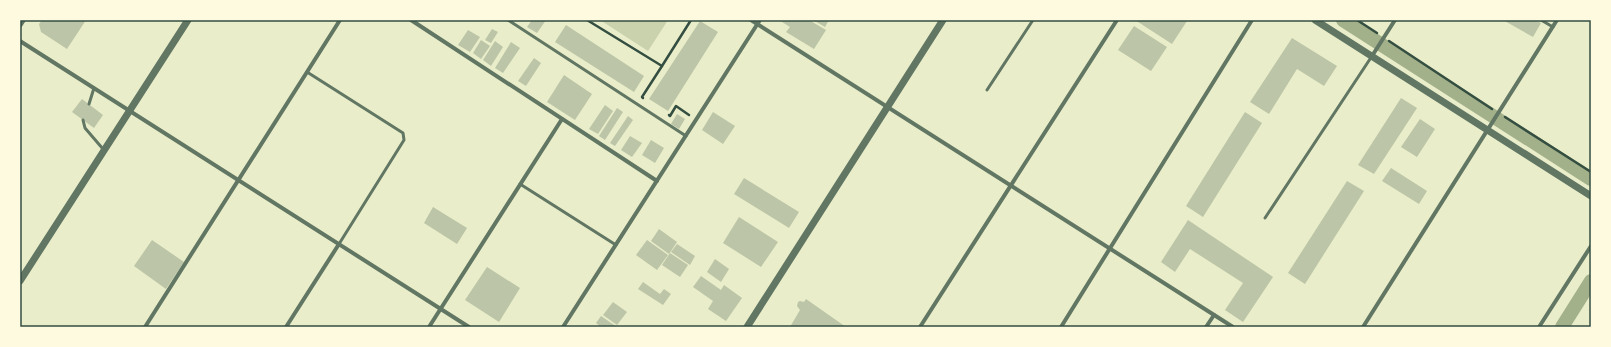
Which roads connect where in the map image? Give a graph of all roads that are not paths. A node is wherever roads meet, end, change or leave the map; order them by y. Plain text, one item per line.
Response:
1 (24, 20) edge
2 (188, 20) edge
3 (340, 20) edge
4 (411, 20) edge
5 (508, 20) edge
6 (751, 20) edge
7 (943, 20) edge
8 (1033, 20) edge
9 (1117, 20) edge
10 (1252, 20) edge
11 (1315, 20) edge
12 (1396, 20) edge
13 (1541, 20) edge
14 (1557, 20) edge
15 (759, 22) edge
16 (20, 26) edge
17 (1553, 27) junction
18 (20, 41) edge
19 (1374, 53) junction
20 (307, 72) junction
21 (94, 88) junction
22 (988, 90) dead end
23 (89, 104) dead end
24 (888, 107) junction
25 (130, 111) junction
26 (562, 118) junction
27 (83, 120) dead end
28 (1490, 127) junction
29 (686, 136) junction
30 (104, 150) junction
31 (238, 180) junction
32 (657, 181) junction
33 (520, 184) junction
34 (1011, 186) junction
35 (1591, 196) edge
36 (1265, 218) dead end
37 (339, 244) junction
38 (616, 246) junction
39 (1591, 246) edge
40 (1110, 249) junction
41 (20, 281) edge
42 (440, 309) junction
43 (1214, 315) junction
44 (145, 327) edge
45 (286, 327) edge
46 (429, 327) edge
47 (469, 327) edge
48 (563, 327) edge
49 (747, 327) edge
50 (920, 327) edge
51 (1061, 327) edge
52 (1206, 327) edge
53 (1233, 327) edge
54 (1363, 327) edge
55 (1539, 327) edge

1 - 16 street
2 - 25 street
3 - 20 street
4 - 26 street
5 - 29 lane
6 - 15 street
7 - 24 street
8 - 22 lane
9 - 34 street
10 - 40 street
11 - 19 street
12 - 19 street
13 - 17 lane
14 - 17 street
15 - 24 street
15 - 29 street
17 - 28 street
18 - 21 street
19 - 28 street
19 - 36 lane
20 - 31 street
20 - 37 lane
21 - 23 lane
21 - 25 street
24 - 34 street
24 - 49 street
25 - 30 street
25 - 31 street
26 - 32 street
26 - 33 street
27 - 30 lane
28 - 35 street
28 - 54 street
29 - 32 street
30 - 41 street
31 - 37 street
31 - 44 street
32 - 38 street
33 - 38 lane
33 - 42 street
34 - 40 street
34 - 50 street
37 - 42 street
37 - 45 street
38 - 48 street
39 - 55 street
40 - 43 street
40 - 51 street
42 - 46 street
42 - 47 street
43 - 52 street
43 - 53 street

